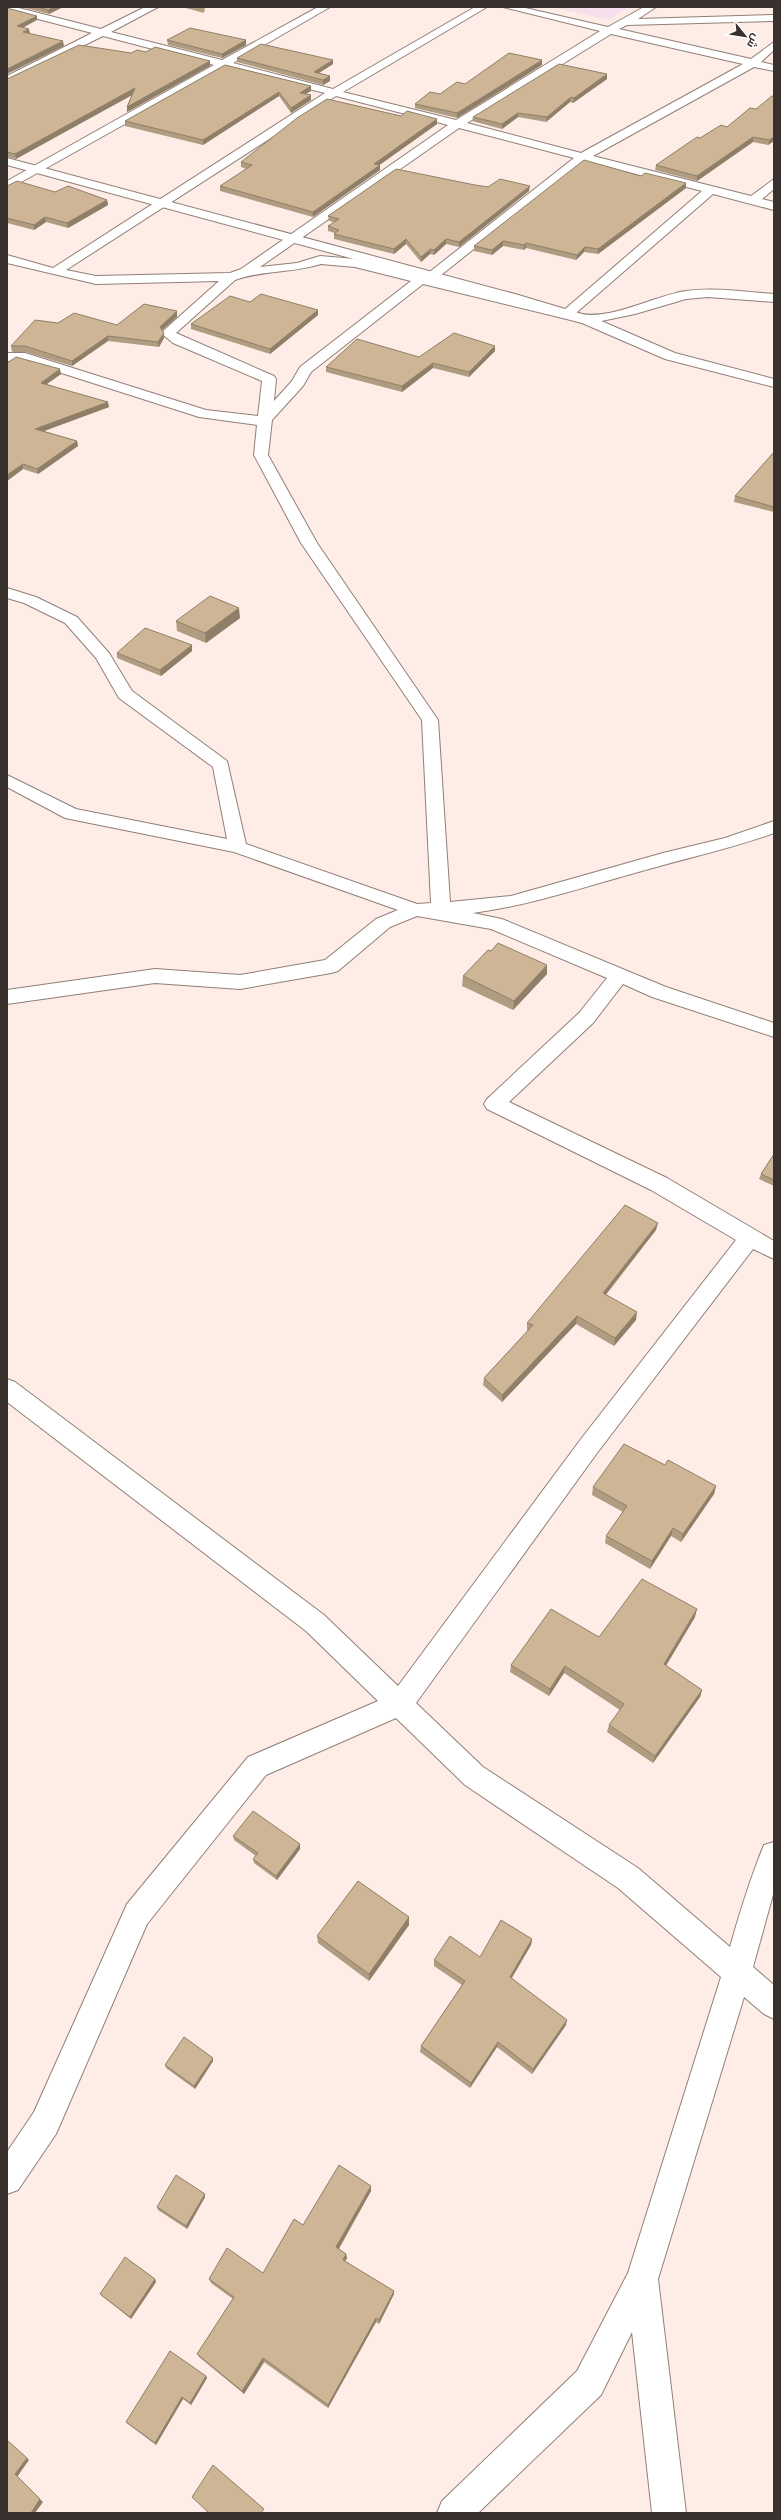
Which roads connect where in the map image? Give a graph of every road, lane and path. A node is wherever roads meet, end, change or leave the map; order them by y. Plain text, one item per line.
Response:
1 (153, 7) edge
2 (325, 7) edge
3 (482, 7) edge
4 (508, 7) edge
5 (651, 7) edge
6 (7, 8) edge
7 (774, 18) edge
8 (623, 22) junction
9 (609, 30) junction
10 (104, 32) junction
11 (774, 46) edge
12 (753, 63) junction
13 (222, 64) junction
14 (774, 68) edge
15 (7, 80) edge
16 (332, 94) junction
17 (458, 124) junction
18 (582, 157) junction
19 (7, 161) edge
20 (36, 169) junction
21 (774, 183) edge
22 (7, 186) edge
23 (711, 189) junction
24 (754, 200) junction
25 (159, 203) junction
26 (774, 206) edge
27 (291, 239) junction
28 (7, 259) edge
29 (55, 272) junction
30 (245, 272) junction
31 (231, 277) junction
32 (426, 277) junction
33 (774, 298) edge
34 (566, 314) junction
35 (587, 320) junction
36 (7, 357) edge
37 (25, 357) junction
38 (7, 365) edge
39 (774, 383) edge
40 (264, 421) junction
41 (7, 593) edge
42 (7, 780) edge
43 (774, 827) edge
44 (238, 847) junction
45 (416, 910) junction
46 (443, 913) junction
47 (619, 976) junction
48 (7, 997) edge
49 (774, 1030) edge
50 (750, 1238) junction
51 (774, 1251) edge
52 (7, 1389) edge
53 (401, 1703) junction
54 (774, 1855) edge
55 (767, 1881) edge
56 (737, 1971) junction
57 (774, 2004) edge
58 (7, 2179) edge
59 (642, 2279) junction
60 (454, 2513) edge
61 (669, 2513) edge

1 - 10 street
2 - 13 street
3 - 16 street
4 - 9 street
5 - 8 street
6 - 10 street
7 - 8 street
8 - 9 street
9 - 12 street
9 - 17 street
10 - 13 street
10 - 15 street
11 - 12 street
12 - 14 street
12 - 18 street
13 - 16 street
13 - 20 street
16 - 17 street
16 - 25 street
17 - 18 street
17 - 27 street
18 - 23 street
18 - 32 street
19 - 20 street
20 - 22 street
20 - 25 street
21 - 24 street
23 - 24 street
23 - 34 street
24 - 26 street
25 - 27 street
25 - 29 street
27 - 30 street
27 - 32 street
28 - 29 street
29 - 31 street
30 - 31 street
30 - 32 street
31 - 40 street
32 - 34 street
32 - 35 street
32 - 40 street
33 - 35 street
34 - 35 street
35 - 39 street
36 - 37 street
37 - 38 street
37 - 40 street
40 - 46 street
41 - 44 street
42 - 44 street
43 - 46 street
44 - 45 street
45 - 46 street
45 - 48 street
46 - 47 street
47 - 49 street
47 - 50 street
50 - 51 street
50 - 53 street
52 - 53 street
53 - 56 street
53 - 58 street
54 - 55 street
55 - 56 street
56 - 57 street
56 - 59 street
59 - 60 street
59 - 61 street

